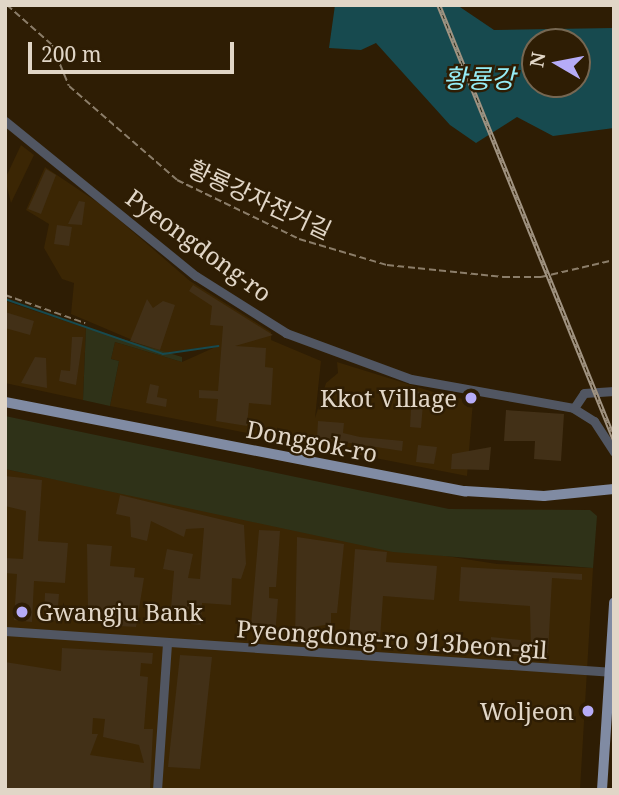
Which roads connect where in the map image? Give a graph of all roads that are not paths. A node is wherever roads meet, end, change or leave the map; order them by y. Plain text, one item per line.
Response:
1 (5, 121) edge
2 (614, 391) edge
3 (5, 402) edge
4 (575, 408) junction
5 (614, 452) edge
6 (614, 489) edge
7 (614, 602) edge
8 (5, 631) edge
9 (167, 644) junction
10 (612, 672) edge
11 (157, 790) edge
12 (602, 790) edge

1 - 4 street, Pyeongdong-ro
2 - 4 street
3 - 6 main road, Donggok-ro
4 - 5 street
7 - 10 main road
8 - 9 street, Pyeongdong-ro 913beon-gil
9 - 10 street, Pyeongdong-ro 913beon-gil
9 - 11 street
10 - 12 main road

